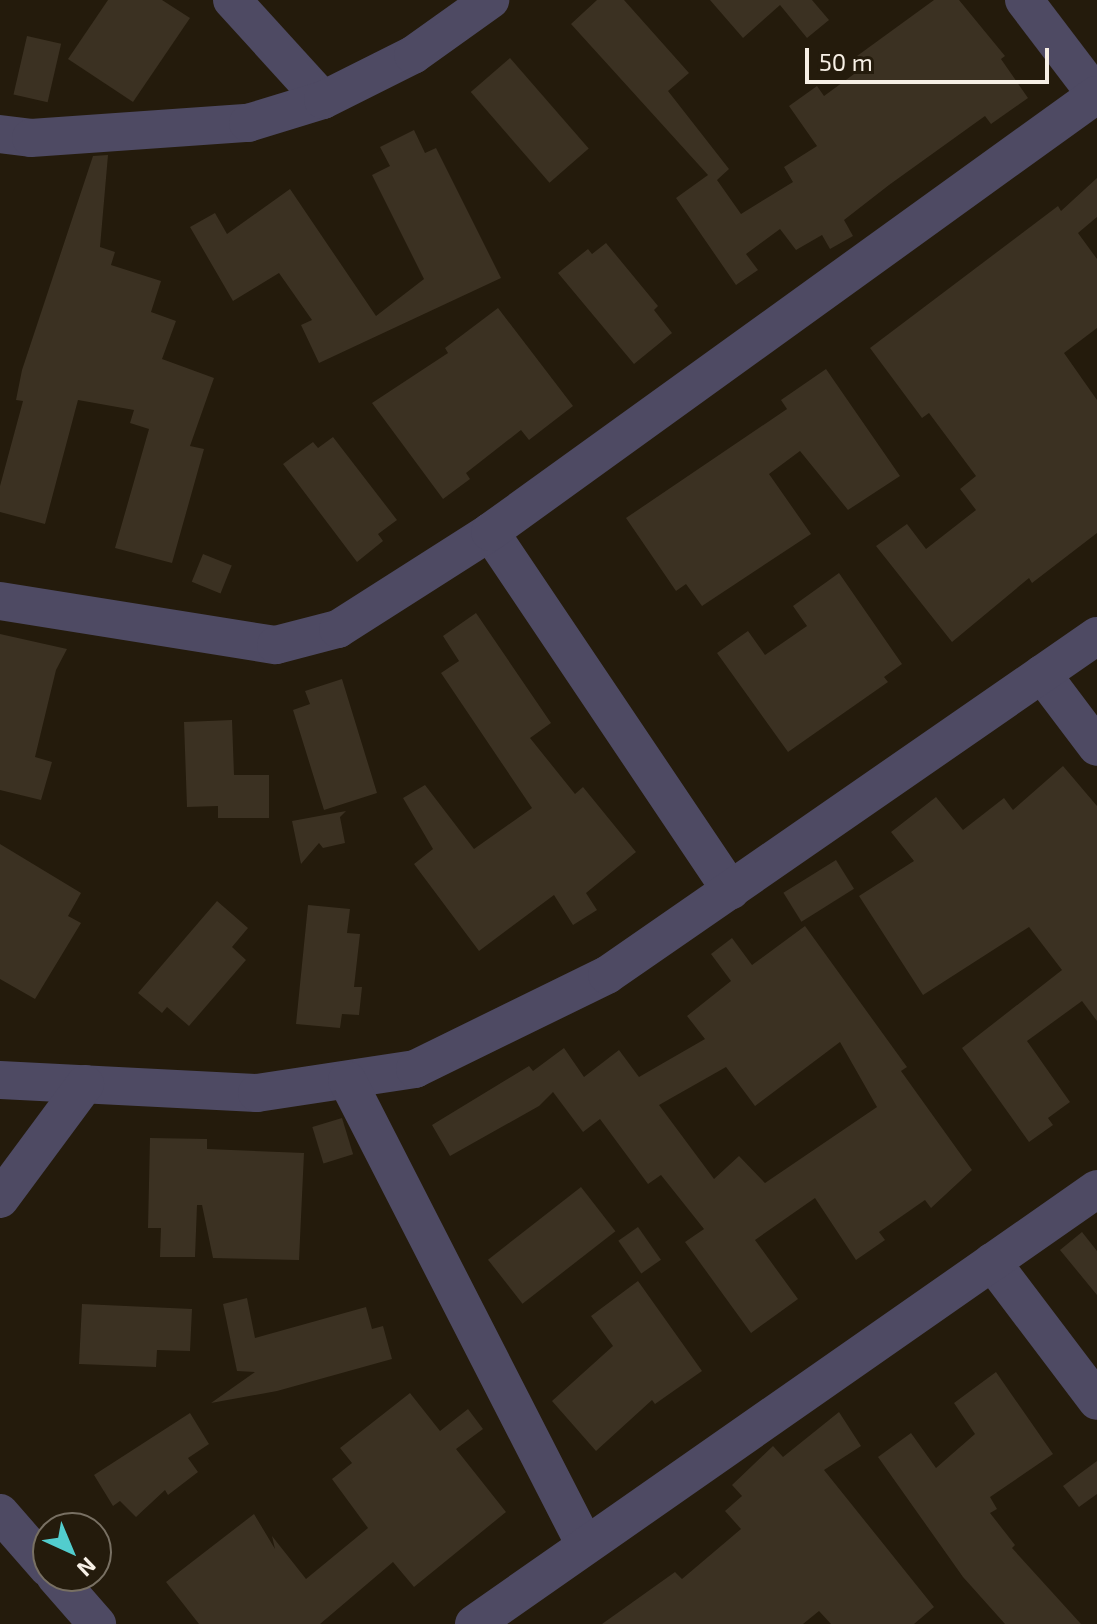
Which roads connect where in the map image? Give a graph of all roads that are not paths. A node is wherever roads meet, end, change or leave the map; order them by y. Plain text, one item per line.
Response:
1 (232, 0) edge
2 (490, 0) edge
3 (1024, 0) edge
4 (1097, 96) edge
5 (323, 100) junction
6 (0, 134) edge
7 (490, 532) junction
8 (0, 601) edge
9 (1097, 636) edge
10 (1042, 674) junction
11 (1097, 747) edge
12 (731, 890) junction
13 (0, 1080) edge
14 (347, 1080) junction
15 (85, 1084) junction
16 (1097, 1189) edge
17 (0, 1199) edge
18 (992, 1262) junction
19 (1097, 1401) edge
20 (0, 1513) edge
21 (585, 1545) junction
22 (32, 1550) edge
23 (69, 1592) edge
24 (97, 1624) edge
25 (474, 1624) edge

1 - 5 street
2 - 5 street
3 - 4 street
4 - 7 street
5 - 6 street
7 - 8 street
7 - 12 street
9 - 10 street
10 - 11 street
10 - 12 street
12 - 14 street
13 - 15 street
14 - 15 street
14 - 21 street
15 - 17 street
16 - 18 street
18 - 19 street
18 - 21 street
20 - 22 street
21 - 25 street
23 - 24 street

